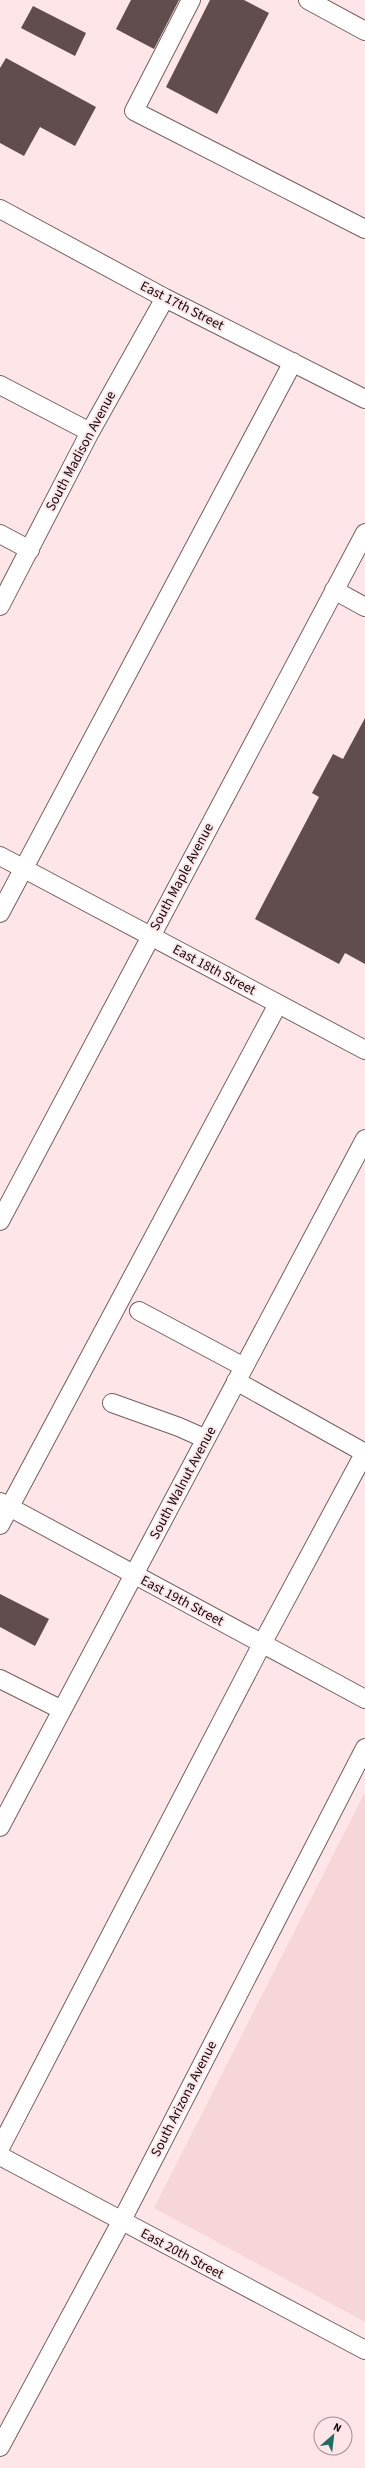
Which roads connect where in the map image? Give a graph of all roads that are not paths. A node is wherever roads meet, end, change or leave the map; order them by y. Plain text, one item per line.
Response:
1 (191, 0) edge
2 (308, 0) edge
3 (365, 31) edge
4 (0, 209) edge
5 (365, 229) edge
6 (165, 298) junction
7 (293, 362) junction
8 (0, 384) edge
9 (365, 399) edge
10 (90, 432) junction
11 (365, 533) edge
12 (0, 534) edge
13 (30, 550) junction
14 (334, 590) junction
15 (0, 606) edge
16 (365, 607) edge
17 (0, 856) edge
18 (23, 868) junction
19 (0, 913) edge
20 (151, 936) junction
21 (278, 1004) junction
22 (365, 1050) edge
23 (365, 1139) edge
24 (0, 1221) edge
25 (139, 1311) dead end
26 (240, 1374) junction
27 (112, 1403) dead end
28 (206, 1439) junction
29 (365, 1452) edge
30 (5, 1505) edge
31 (0, 1525) edge
32 (135, 1575) junction
33 (262, 1644) junction
34 (0, 1678) edge
35 (365, 1699) edge
36 (62, 1710) junction
37 (365, 1748) edge
38 (0, 1827) edge
39 (0, 2148) edge
40 (0, 2156) edge
41 (121, 2222) junction
42 (365, 2350) edge
43 (0, 2447) edge

1 - 5 street
2 - 3 street
4 - 6 street, East 17th Street
6 - 7 street, East 17th Street
6 - 10 street, South Madison Avenue
7 - 9 street, East 17th Street
7 - 18 street
8 - 10 street
10 - 13 street, South Madison Avenue
11 - 14 street, South Maple Avenue
12 - 13 street
13 - 15 street, South Madison Avenue
14 - 16 street
14 - 20 street, South Maple Avenue
17 - 18 street, East 18th Street
18 - 19 street
18 - 20 street, East 18th Street
20 - 21 street, East 18th Street
20 - 24 street, South Maple Avenue
21 - 22 street, East 18th Street
21 - 30 street
23 - 26 street, South Walnut Avenue
25 - 26 street
26 - 28 street, South Walnut Avenue
26 - 29 street
27 - 28 street
28 - 32 street, South Walnut Avenue
29 - 33 street
30 - 31 street
30 - 32 street, East 19th Street
32 - 33 street, East 19th Street
32 - 36 street, South Walnut Avenue
33 - 35 street, East 19th Street
33 - 39 street
34 - 36 street
36 - 38 street, South Walnut Avenue
37 - 41 street, South Arizona Avenue
40 - 41 street, East 20th Street
41 - 42 street, East 20th Street
41 - 43 street, South Arizona Avenue

